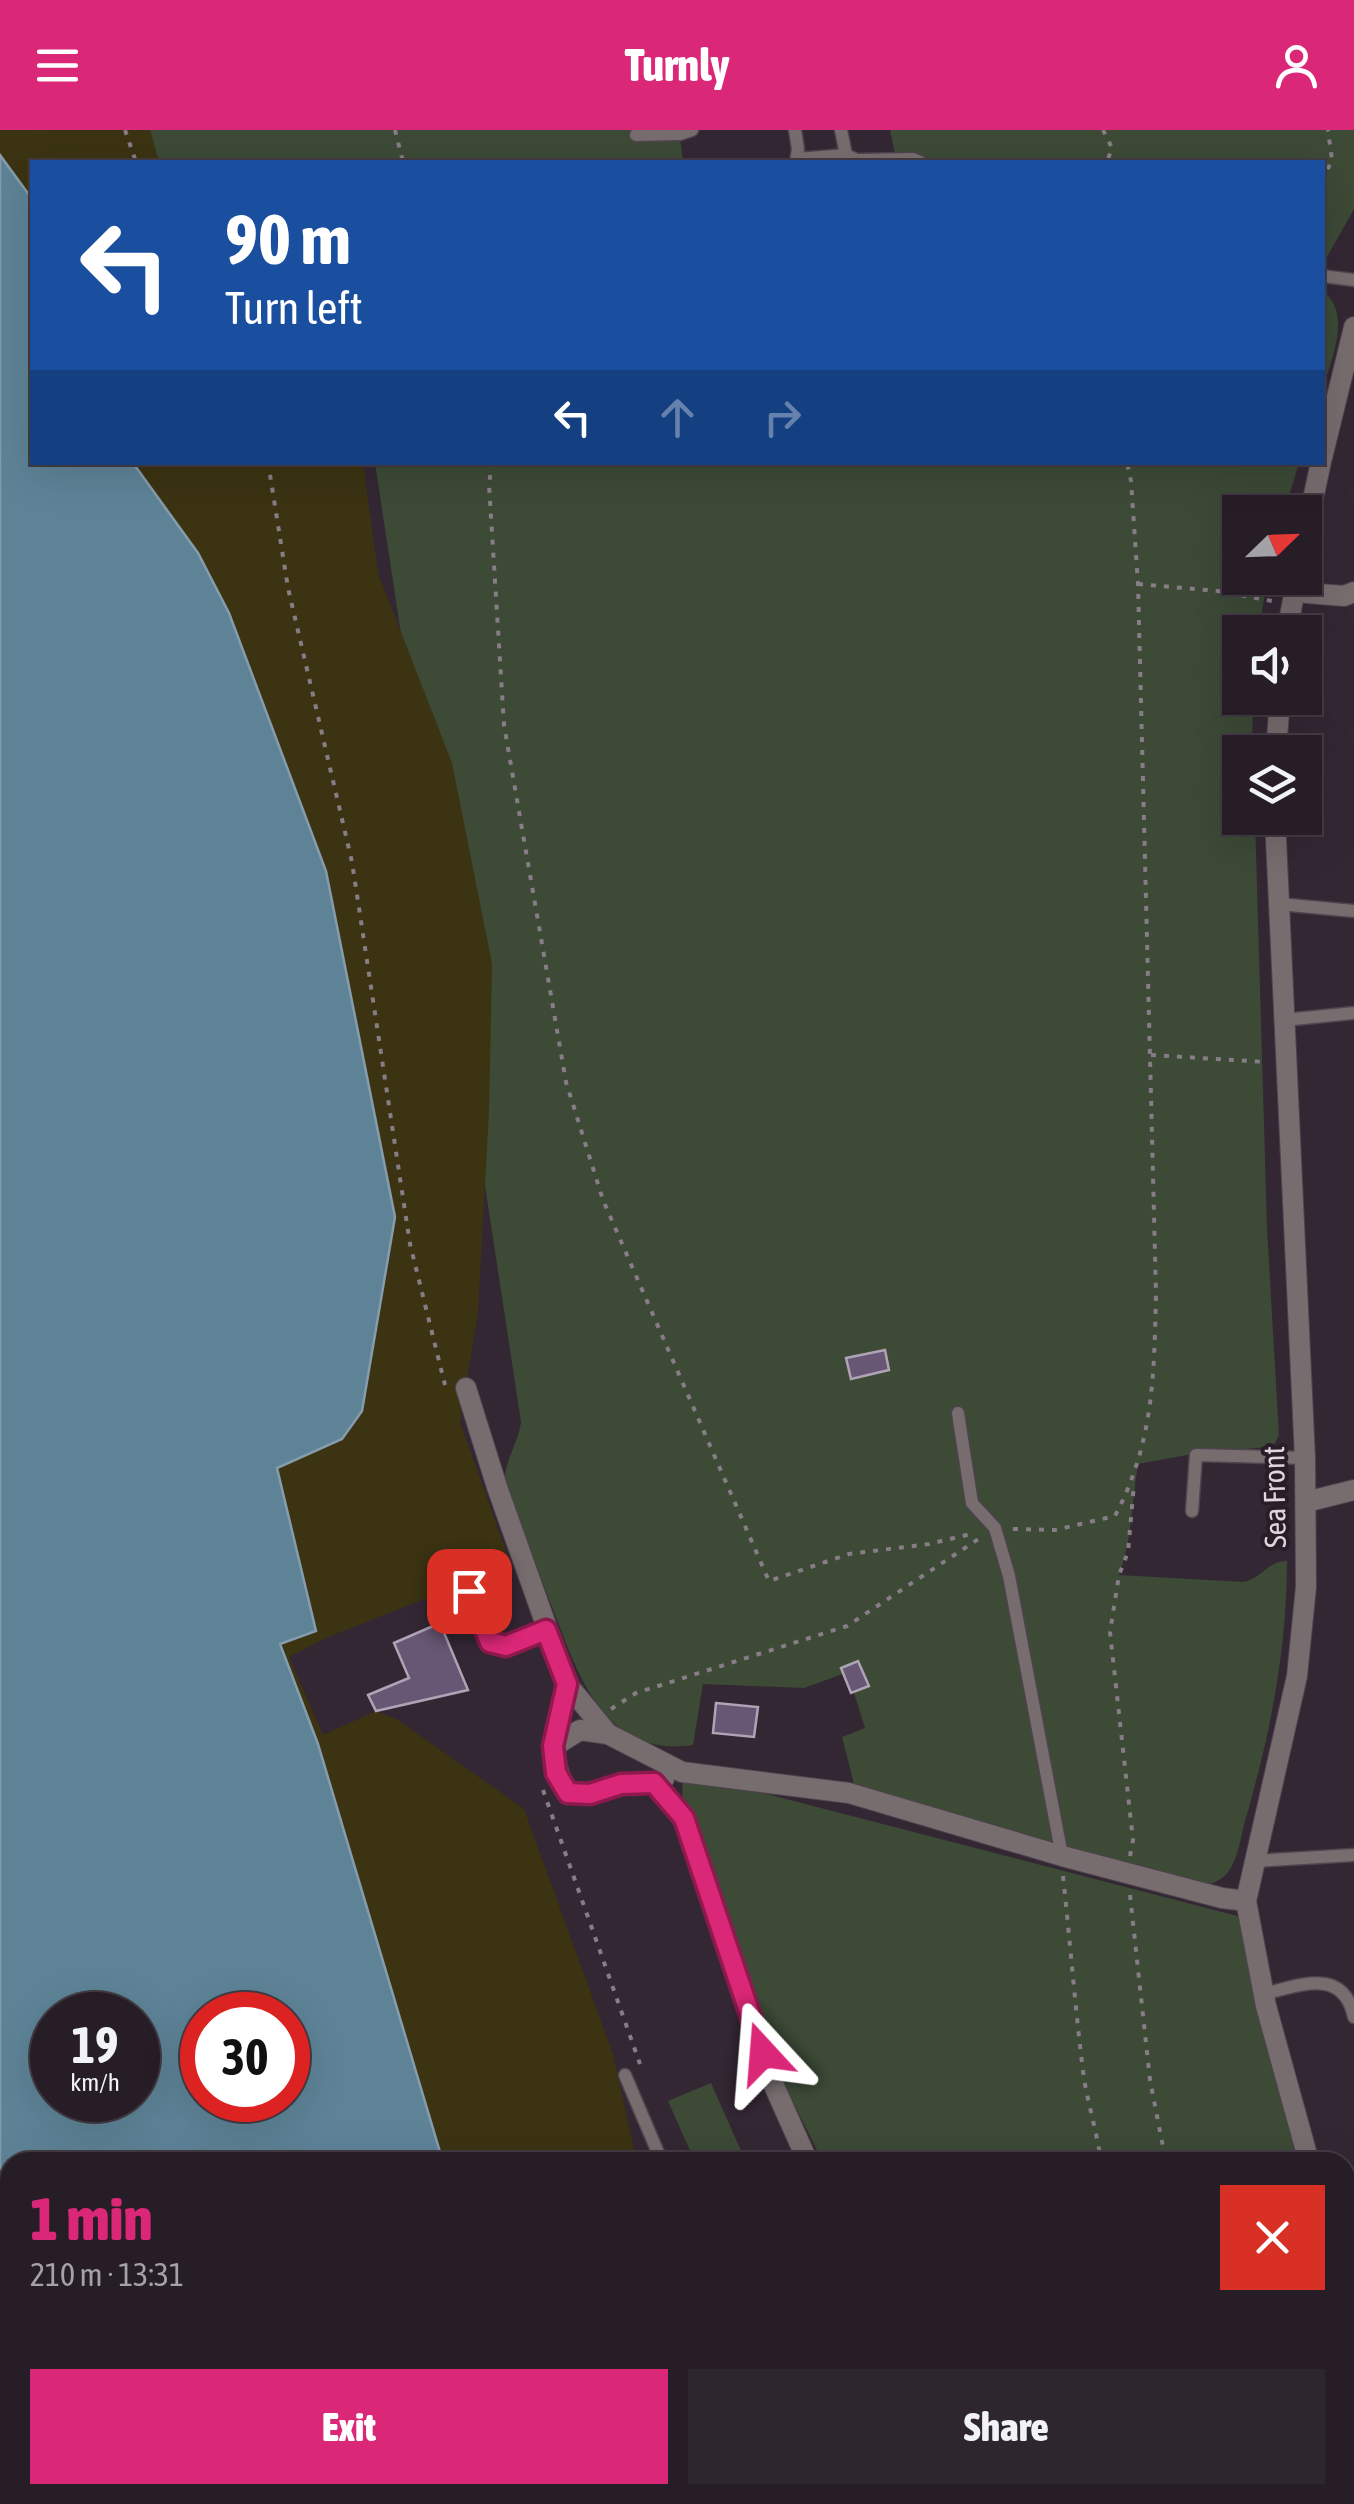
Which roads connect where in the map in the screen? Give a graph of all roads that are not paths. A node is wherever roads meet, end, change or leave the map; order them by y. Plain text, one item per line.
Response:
1 (692, 130) edge
2 (795, 130) edge
3 (841, 130) edge
4 (636, 135) dead end
5 (846, 155) junction
6 (796, 160) edge
7 (857, 160) edge
8 (857, 160) edge
9 (913, 160) edge
10 (1325, 276) edge
11 (1354, 280) edge
12 (1354, 327) edge
13 (1325, 448) edge
14 (1321, 465) edge
15 (1314, 495) edge
16 (1354, 592) edge
17 (1322, 594) edge
18 (1276, 835) edge
19 (1279, 904) junction
20 (1354, 911) edge
21 (1354, 1013) edge
22 (1284, 1020) junction
23 (456, 1389) road end
24 (958, 1412) dead end
25 (1305, 1458) junction
26 (1354, 1490) edge
27 (1306, 1502) junction
28 (1192, 1510) dead end
29 (469, 1591) dead end
30 (546, 1630) junction
31 (567, 1684) junction
32 (602, 1727) junction
33 (553, 1746) junction
34 (682, 1772) junction
35 (654, 1783) junction
36 (1354, 1855) edge
37 (1062, 1856) junction
38 (1255, 1860) junction
39 (1246, 1901) junction
40 (1263, 1994) junction
41 (1354, 2018) edge
42 (626, 2075) dead end
43 (658, 2152) edge
44 (804, 2152) edge
45 (1307, 2152) edge

1 - 4 lane
2 - 6 lane
3 - 5 lane
5 - 6 lane
5 - 8 lane
7 - 9 lane
10 - 11 lane
12 - 13 street
14 - 15 street
16 - 17 street
18 - 19 street, Sea Front
19 - 20 lane
19 - 22 street, Sea Front
21 - 22 lane
22 - 25 street, Sea Front
23 - 30 street
24 - 37 lane
25 - 27 street, Sea Front
25 - 28 lane
26 - 27 street
27 - 38 street, Sea Front
29 - 30 lane
30 - 31 street
31 - 32 street
31 - 33 street
32 - 33 street
32 - 34 street
33 - 35 street
34 - 35 street
34 - 37 street
35 - 44 street
36 - 38 lane
37 - 39 street
38 - 39 street, Sea Front
39 - 40 street, Sea Front
40 - 41 lane
40 - 45 street, Sea Front
42 - 43 lane

